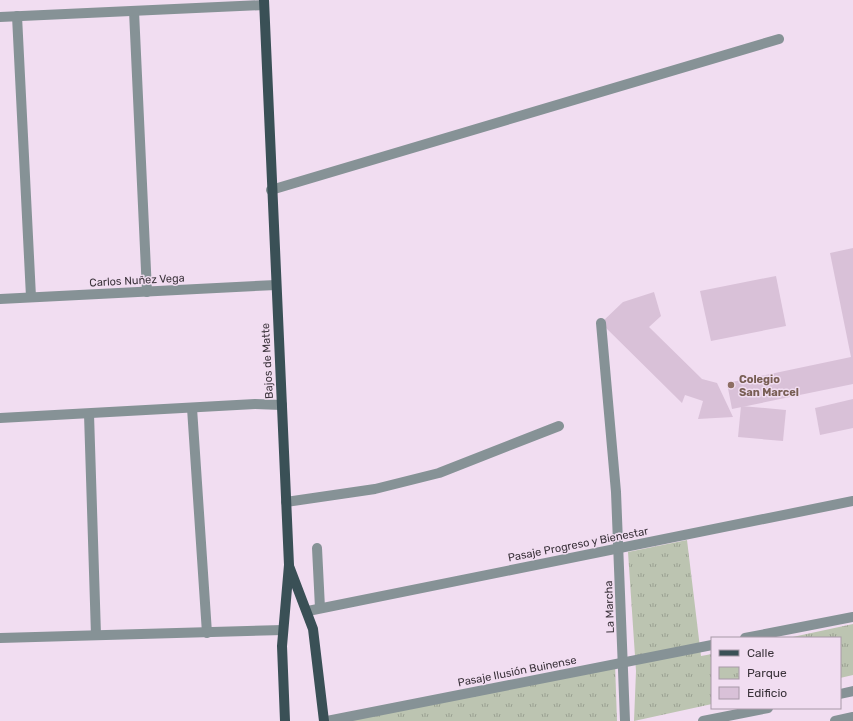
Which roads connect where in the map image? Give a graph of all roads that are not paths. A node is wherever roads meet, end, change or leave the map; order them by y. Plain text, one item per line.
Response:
1 (264, 2) edge
2 (134, 11) junction
3 (17, 16) junction
4 (0, 17) edge
5 (779, 39) dead end
6 (271, 190) junction
7 (276, 285) junction
8 (147, 292) junction
9 (31, 297) junction
10 (0, 299) edge
11 (601, 323) dead end
12 (282, 405) junction
13 (192, 408) junction
14 (89, 414) junction
15 (0, 418) edge
16 (559, 426) dead end
17 (853, 501) edge
18 (286, 502) junction
19 (317, 548) dead end
20 (618, 548) junction
21 (289, 564) junction
22 (320, 608) junction
23 (308, 612) junction
24 (853, 617) edge
25 (283, 630) junction
26 (208, 633) junction
27 (96, 635) junction
28 (751, 637) edge
29 (0, 638) edge
30 (711, 644) edge
31 (623, 662) junction
32 (853, 691) edge
33 (841, 694) edge
34 (763, 709) edge
35 (853, 717) edge
36 (284, 721) edge
37 (326, 721) edge
38 (625, 721) edge
39 (703, 721) edge
40 (835, 721) edge

1 - 2 street
1 - 6 main road, Bajos de Matte
2 - 3 street
2 - 8 street
3 - 4 street
3 - 9 street
5 - 6 street
6 - 7 main road, Bajos de Matte
7 - 8 street, Carlos Nuñez Vega
7 - 12 main road, Bajos de Matte
8 - 9 street, Carlos Nuñez Vega
9 - 10 street, Carlos Nuñez Vega
11 - 20 street, La Marcha
12 - 13 street
12 - 18 main road, Bajos de Matte
13 - 14 street
13 - 26 street
14 - 15 street
14 - 27 street
16 - 18 street
17 - 20 street, Pasaje Progreso y Bienestar
18 - 21 main road, Bajos de Matte
19 - 22 street
20 - 22 street, Pasaje Progreso y Bienestar
20 - 31 street, La Marcha
21 - 23 main road
21 - 25 main road, Bajos de Matte
22 - 23 street, Pasaje Progreso y Bienestar
23 - 37 main road
24 - 28 street
25 - 26 street
25 - 36 main road, Bajos de Matte
26 - 27 street
27 - 29 street
30 - 31 street, Pasaje Ilusión Buinense
31 - 37 street, Pasaje Ilusión Buinense
31 - 38 street, La Marcha
32 - 33 street
34 - 39 street
35 - 40 street

